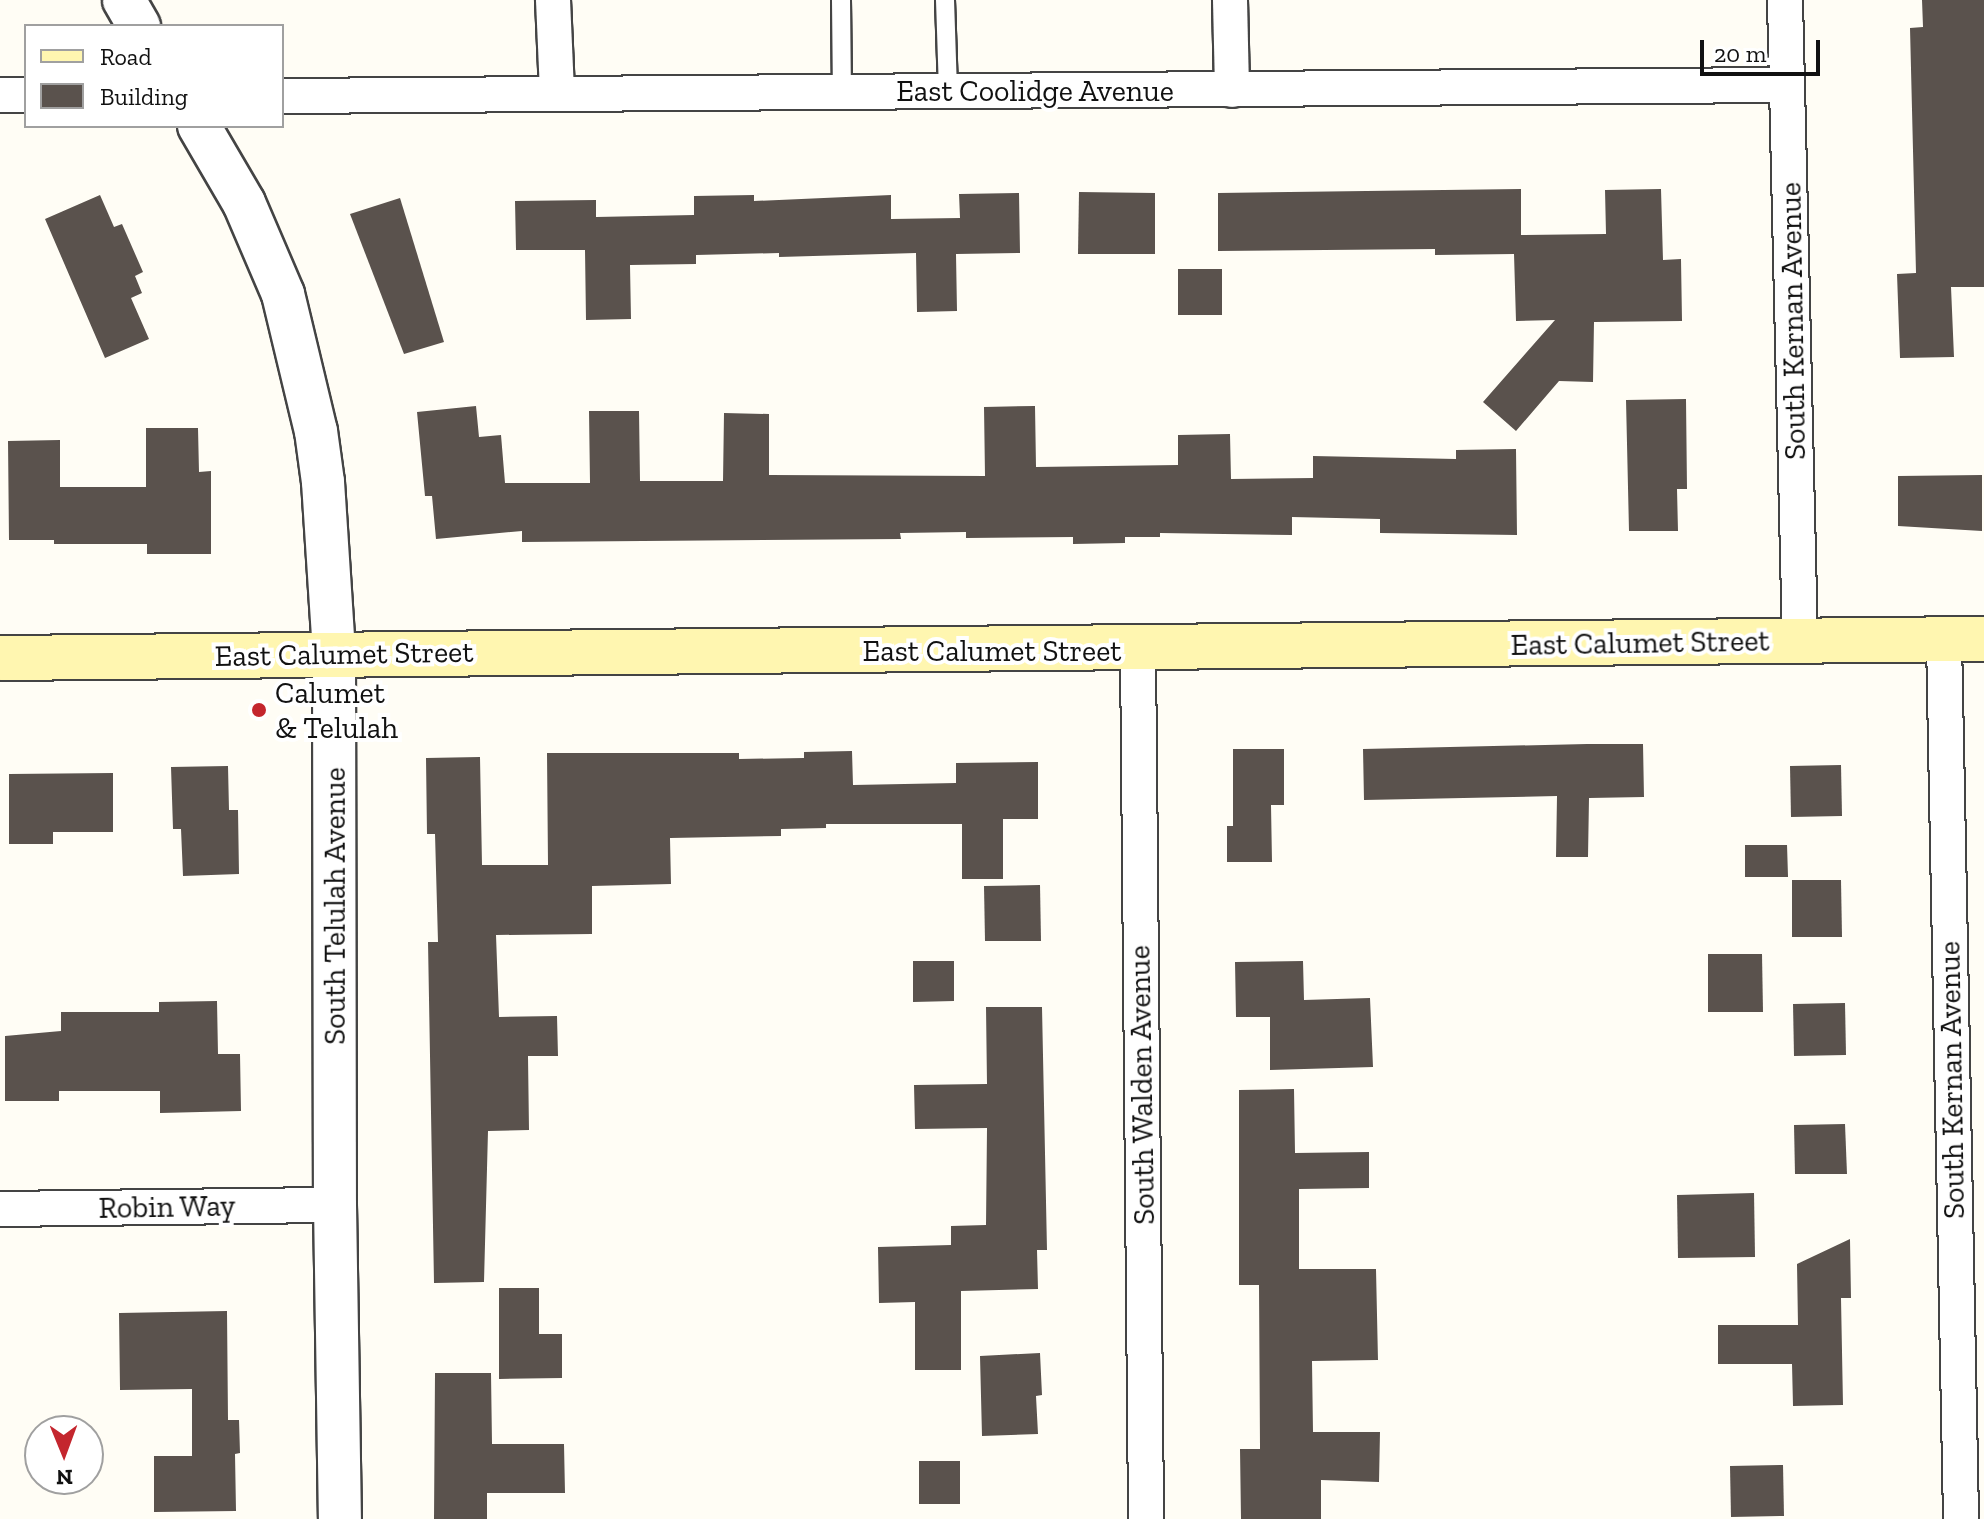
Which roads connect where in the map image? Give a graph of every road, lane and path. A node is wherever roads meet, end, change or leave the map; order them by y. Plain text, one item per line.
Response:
1 (124, 0) edge
2 (553, 0) edge
3 (841, 0) edge
4 (945, 0) edge
5 (1230, 0) edge
6 (1785, 0) edge
7 (138, 24) edge
8 (1787, 85) junction
9 (948, 90) junction
10 (1232, 90) junction
11 (842, 92) junction
12 (557, 93) junction
13 (0, 95) edge
14 (24, 95) edge
15 (284, 96) edge
16 (200, 128) edge
17 (1964, 640) edge
18 (1800, 641) junction
19 (1138, 650) junction
20 (334, 653) junction
21 (0, 658) edge
22 (335, 1205) junction
23 (0, 1209) edge
24 (340, 1519) edge
25 (1146, 1519) edge
26 (1961, 1519) edge

1 - 7 street
2 - 12 street
3 - 11 lane
4 - 9 lane
5 - 10 street
6 - 8 street, South Kernan Avenue
8 - 10 street, East Coolidge Avenue
8 - 18 street, South Kernan Avenue
9 - 10 street, East Coolidge Avenue
9 - 11 street, East Coolidge Avenue
11 - 12 street, East Coolidge Avenue
12 - 15 street, East Coolidge Avenue
13 - 14 street
16 - 20 street, South Telulah Avenue
17 - 18 main road, East Calumet Street
17 - 26 street, South Kernan Avenue
18 - 19 main road, East Calumet Street
19 - 20 main road, East Calumet Street
19 - 25 street, South Walden Avenue
20 - 21 main road, East Calumet Street
20 - 22 street, South Telulah Avenue
22 - 23 street, Robin Way
22 - 24 street, South Telulah Avenue

